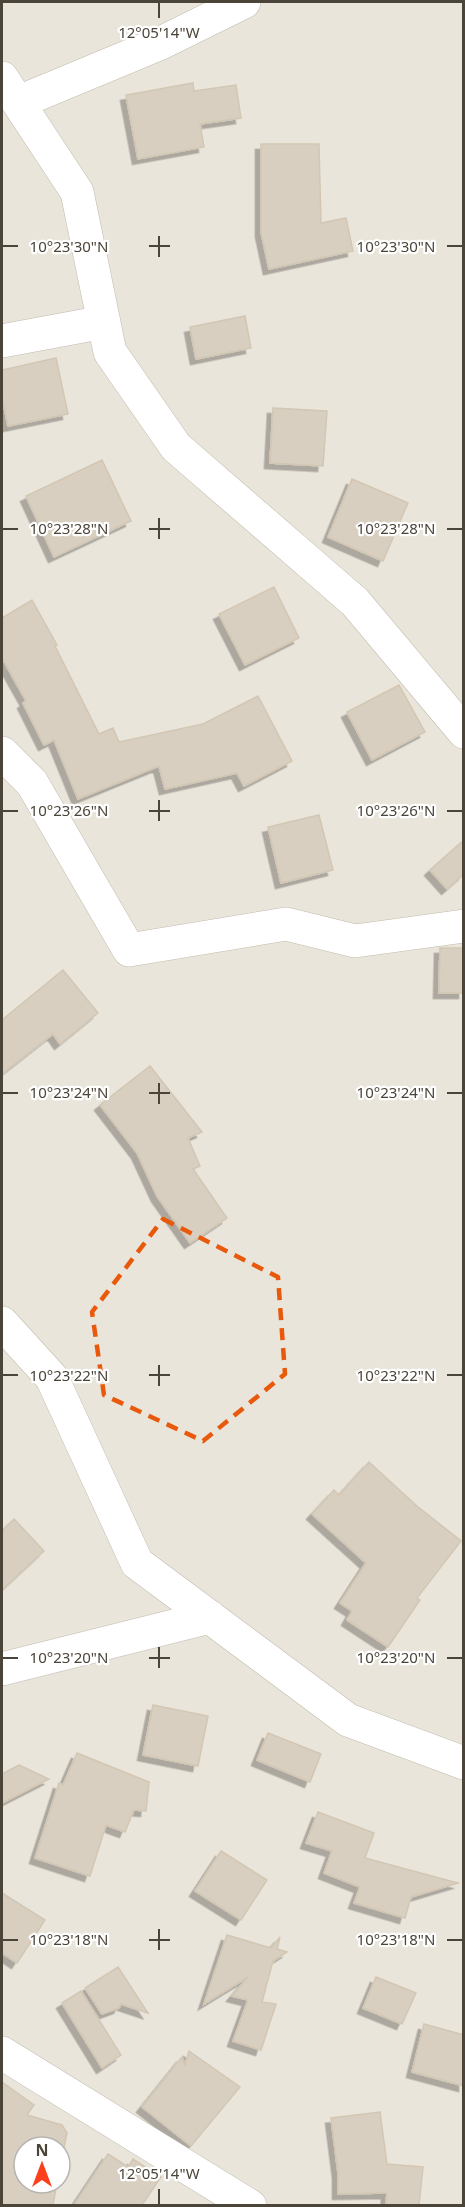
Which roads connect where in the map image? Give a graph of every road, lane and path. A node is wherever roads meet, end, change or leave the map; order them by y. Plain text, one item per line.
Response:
1 (244, 2) edge
2 (10, 90) edge
3 (104, 322) junction
4 (2, 341) edge
5 (464, 732) edge
6 (2, 753) edge
7 (464, 926) edge
8 (2, 1323) edge
9 (210, 1617) junction
10 (2, 1669) edge
11 (464, 1763) edge
12 (2, 2053) edge
13 (250, 2205) edge

1 - 2 street
2 - 3 street
3 - 4 street
3 - 5 street
6 - 7 street
8 - 9 street
9 - 10 street
9 - 11 street
12 - 13 street

